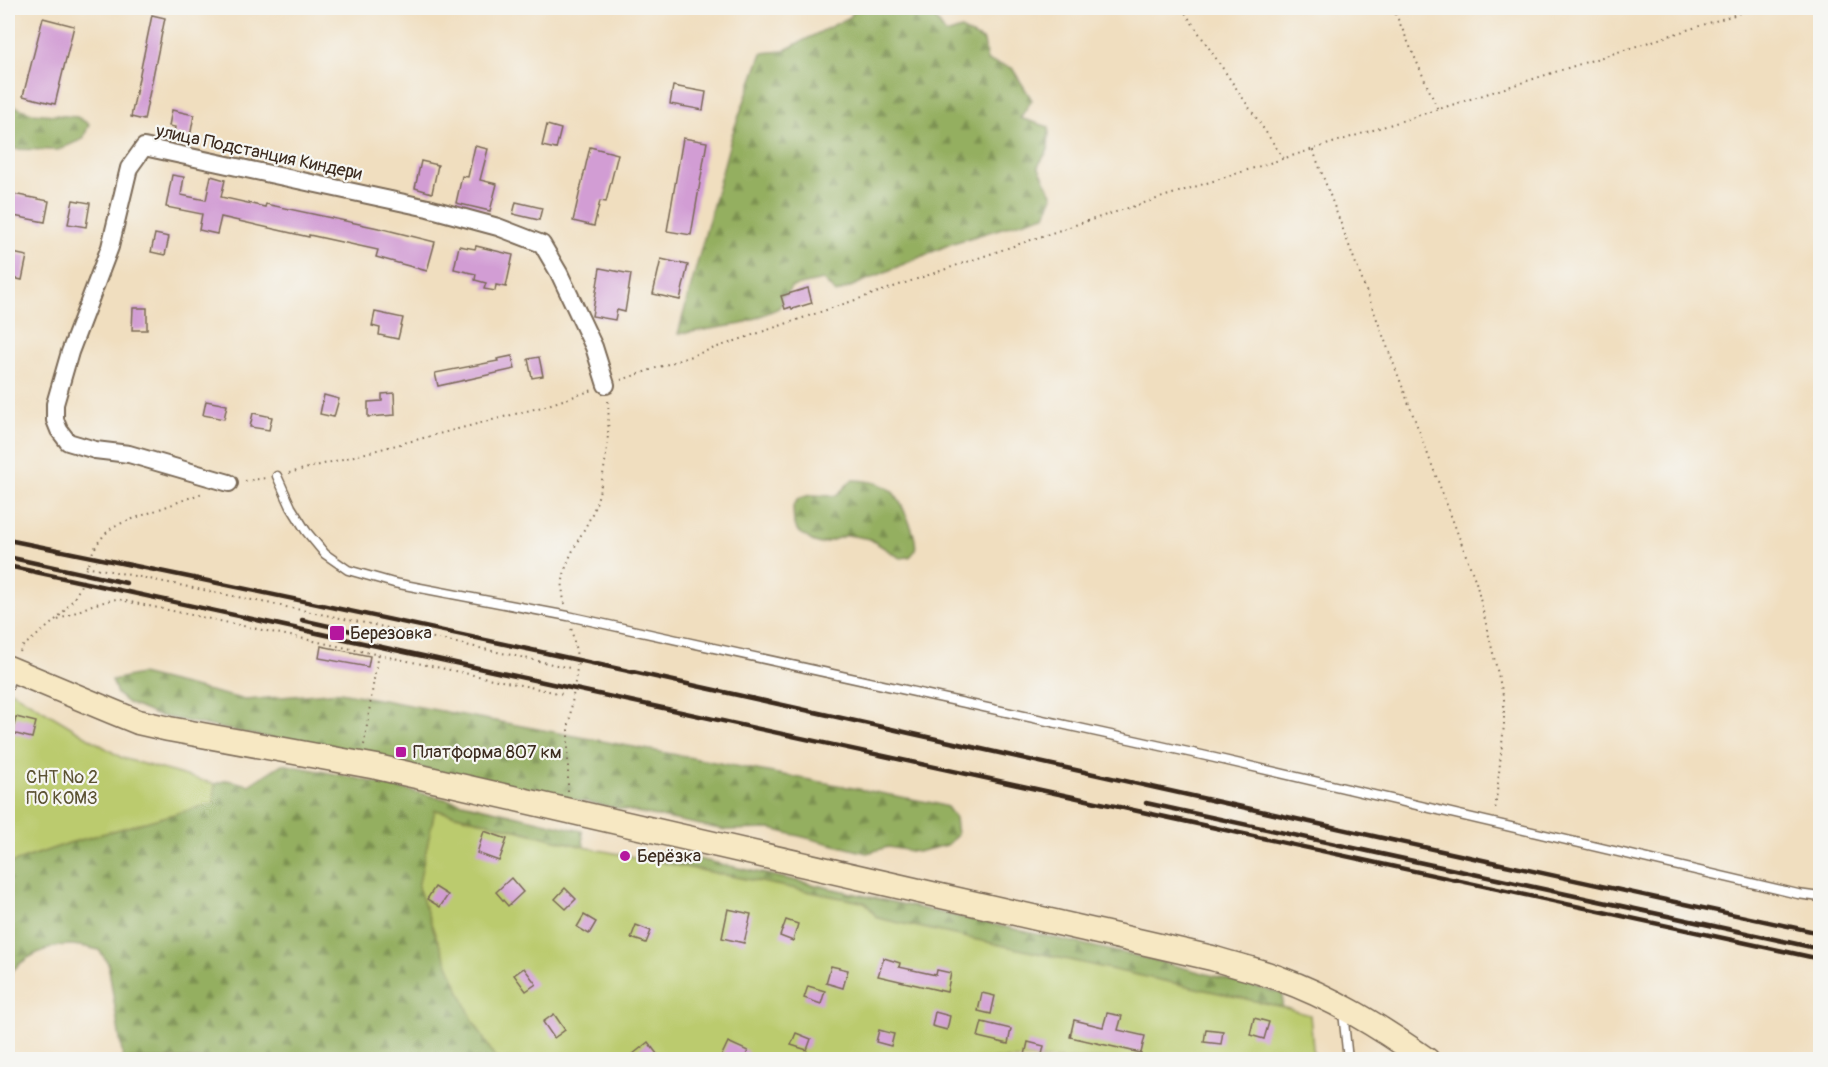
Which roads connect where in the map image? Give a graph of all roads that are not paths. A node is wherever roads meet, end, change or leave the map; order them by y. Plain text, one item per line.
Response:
1 (606, 385) road end
2 (278, 476) road end
3 (229, 483) road end
4 (9, 674) edge
5 (1821, 897) edge
6 (1342, 1005) junction
7 (1348, 1059) edge
8 (1427, 1059) edge

1 - 3 street, улица Подстанция Киндери
2 - 5 lane
4 - 6 street
6 - 7 lane
6 - 8 street

